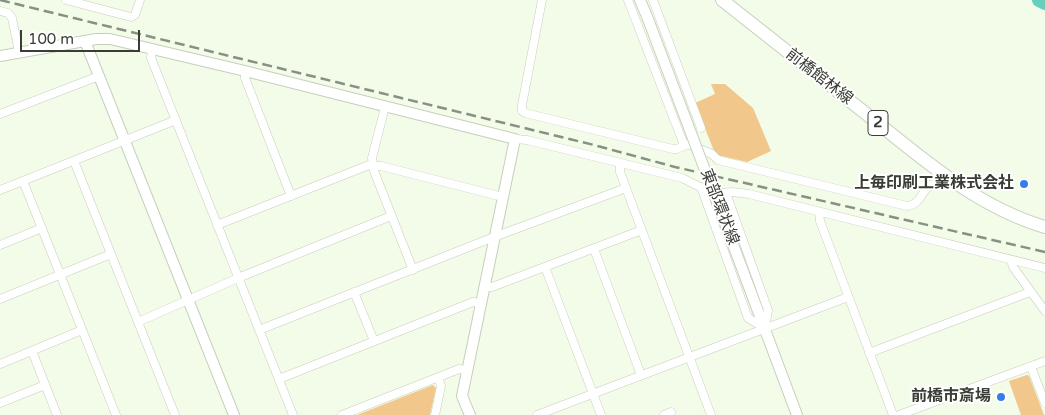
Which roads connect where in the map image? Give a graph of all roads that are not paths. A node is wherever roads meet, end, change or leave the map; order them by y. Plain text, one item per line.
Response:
1 (66, 0) edge
2 (140, 0) edge
3 (542, 0) edge
4 (628, 0) edge
5 (640, 0) edge
6 (653, 0) edge
7 (722, 0) edge
8 (97, 4) edge
9 (0, 11) edge
10 (85, 41) junction
11 (152, 49) junction
12 (19, 52) junction
13 (0, 56) edge
14 (245, 71) junction
15 (99, 76) junction
16 (385, 107) junction
17 (0, 114) edge
18 (176, 120) junction
19 (701, 128) dead end
20 (515, 139) junction
21 (124, 141) junction
22 (684, 146) junction
23 (74, 161) junction
24 (620, 163) junction
25 (372, 165) junction
26 (947, 177) junction
27 (24, 181) junction
28 (701, 187) junction
29 (626, 188) junction
30 (0, 189) edge
31 (726, 193) junction
32 (291, 196) junction
33 (503, 197) junction
34 (819, 212) junction
35 (391, 216) junction
36 (217, 225) junction
37 (1045, 227) edge
38 (42, 228) junction
39 (642, 230) junction
40 (494, 237) junction
41 (0, 245) edge
42 (594, 249) junction
43 (111, 254) junction
44 (1011, 260) junction
45 (546, 267) junction
46 (1045, 268) edge
47 (413, 270) junction
48 (60, 274) junction
49 (238, 278) junction
50 (484, 286) junction
51 (354, 292) junction
52 (1030, 292) junction
53 (848, 297) junction
54 (0, 299) edge
55 (188, 299) junction
56 (480, 303) junction
57 (1045, 311) edge
58 (138, 322) junction
59 (765, 328) junction
60 (82, 330) junction
61 (259, 330) junction
62 (374, 341) junction
63 (32, 351) junction
64 (869, 353) junction
65 (689, 357) junction
66 (1045, 361) edge
67 (0, 364) edge
68 (1031, 367) junction
69 (466, 370) junction
70 (641, 375) junction
71 (438, 377) junction
72 (279, 379) junction
73 (45, 385) junction
74 (593, 393) junction
75 (0, 403) edge
76 (1045, 403) edge
77 (57, 415) edge
78 (116, 415) edge
79 (176, 415) edge
80 (234, 415) edge
81 (293, 415) edge
82 (342, 415) edge
83 (435, 415) edge
84 (470, 415) edge
85 (537, 415) edge
86 (601, 415) edge
87 (711, 415) edge
88 (797, 415) edge
89 (893, 415) edge
90 (899, 415) edge

1 - 8 street
2 - 8 street
3 - 22 street
4 - 22 street
5 - 59 street, 東部環状線, bridge
6 - 19 street
7 - 26 main road, 前橋館林線 / 2
9 - 12 street
10 - 11 street
10 - 12 street
10 - 15 street
11 - 14 street
11 - 18 street
12 - 13 street
14 - 16 street
14 - 32 street
15 - 17 street
15 - 21 street
16 - 20 street
16 - 25 street
18 - 21 street
18 - 36 street
20 - 24 street
20 - 33 street
21 - 23 street
21 - 55 street
22 - 26 street
23 - 27 street
23 - 43 street
24 - 28 street
24 - 29 street
25 - 32 street
25 - 33 street
25 - 35 street
26 - 37 main road, 前橋館林線 / 2
27 - 30 street
27 - 38 street
28 - 31 street
28 - 59 street
29 - 39 street
29 - 40 street
31 - 34 street
31 - 59 street
32 - 36 street
33 - 40 street
34 - 44 street
34 - 53 street
35 - 47 street
35 - 49 street
36 - 49 street
38 - 41 street
38 - 48 street
39 - 42 street
39 - 65 street
40 - 47 street
40 - 50 street
42 - 45 street
42 - 70 street
43 - 48 street
43 - 58 street
44 - 46 street
44 - 52 street
45 - 50 street
45 - 74 street
47 - 51 street
48 - 54 street
48 - 60 street
49 - 55 street
49 - 61 street
50 - 56 street
51 - 61 street
51 - 62 street
52 - 57 street
52 - 64 street
53 - 59 street
53 - 64 street
55 - 58 street
55 - 80 street
56 - 62 street
56 - 69 street
58 - 79 street
59 - 65 street
59 - 88 street, 東部環状線
60 - 63 street
60 - 78 street
61 - 72 street
62 - 72 street
63 - 67 street
63 - 73 street
64 - 89 street
65 - 70 street
65 - 87 street
66 - 68 street
68 - 76 street
68 - 90 street
69 - 71 street
69 - 84 street
70 - 74 street
71 - 82 street
71 - 83 street
72 - 81 street
73 - 75 street
73 - 77 street
74 - 85 street
74 - 86 street

